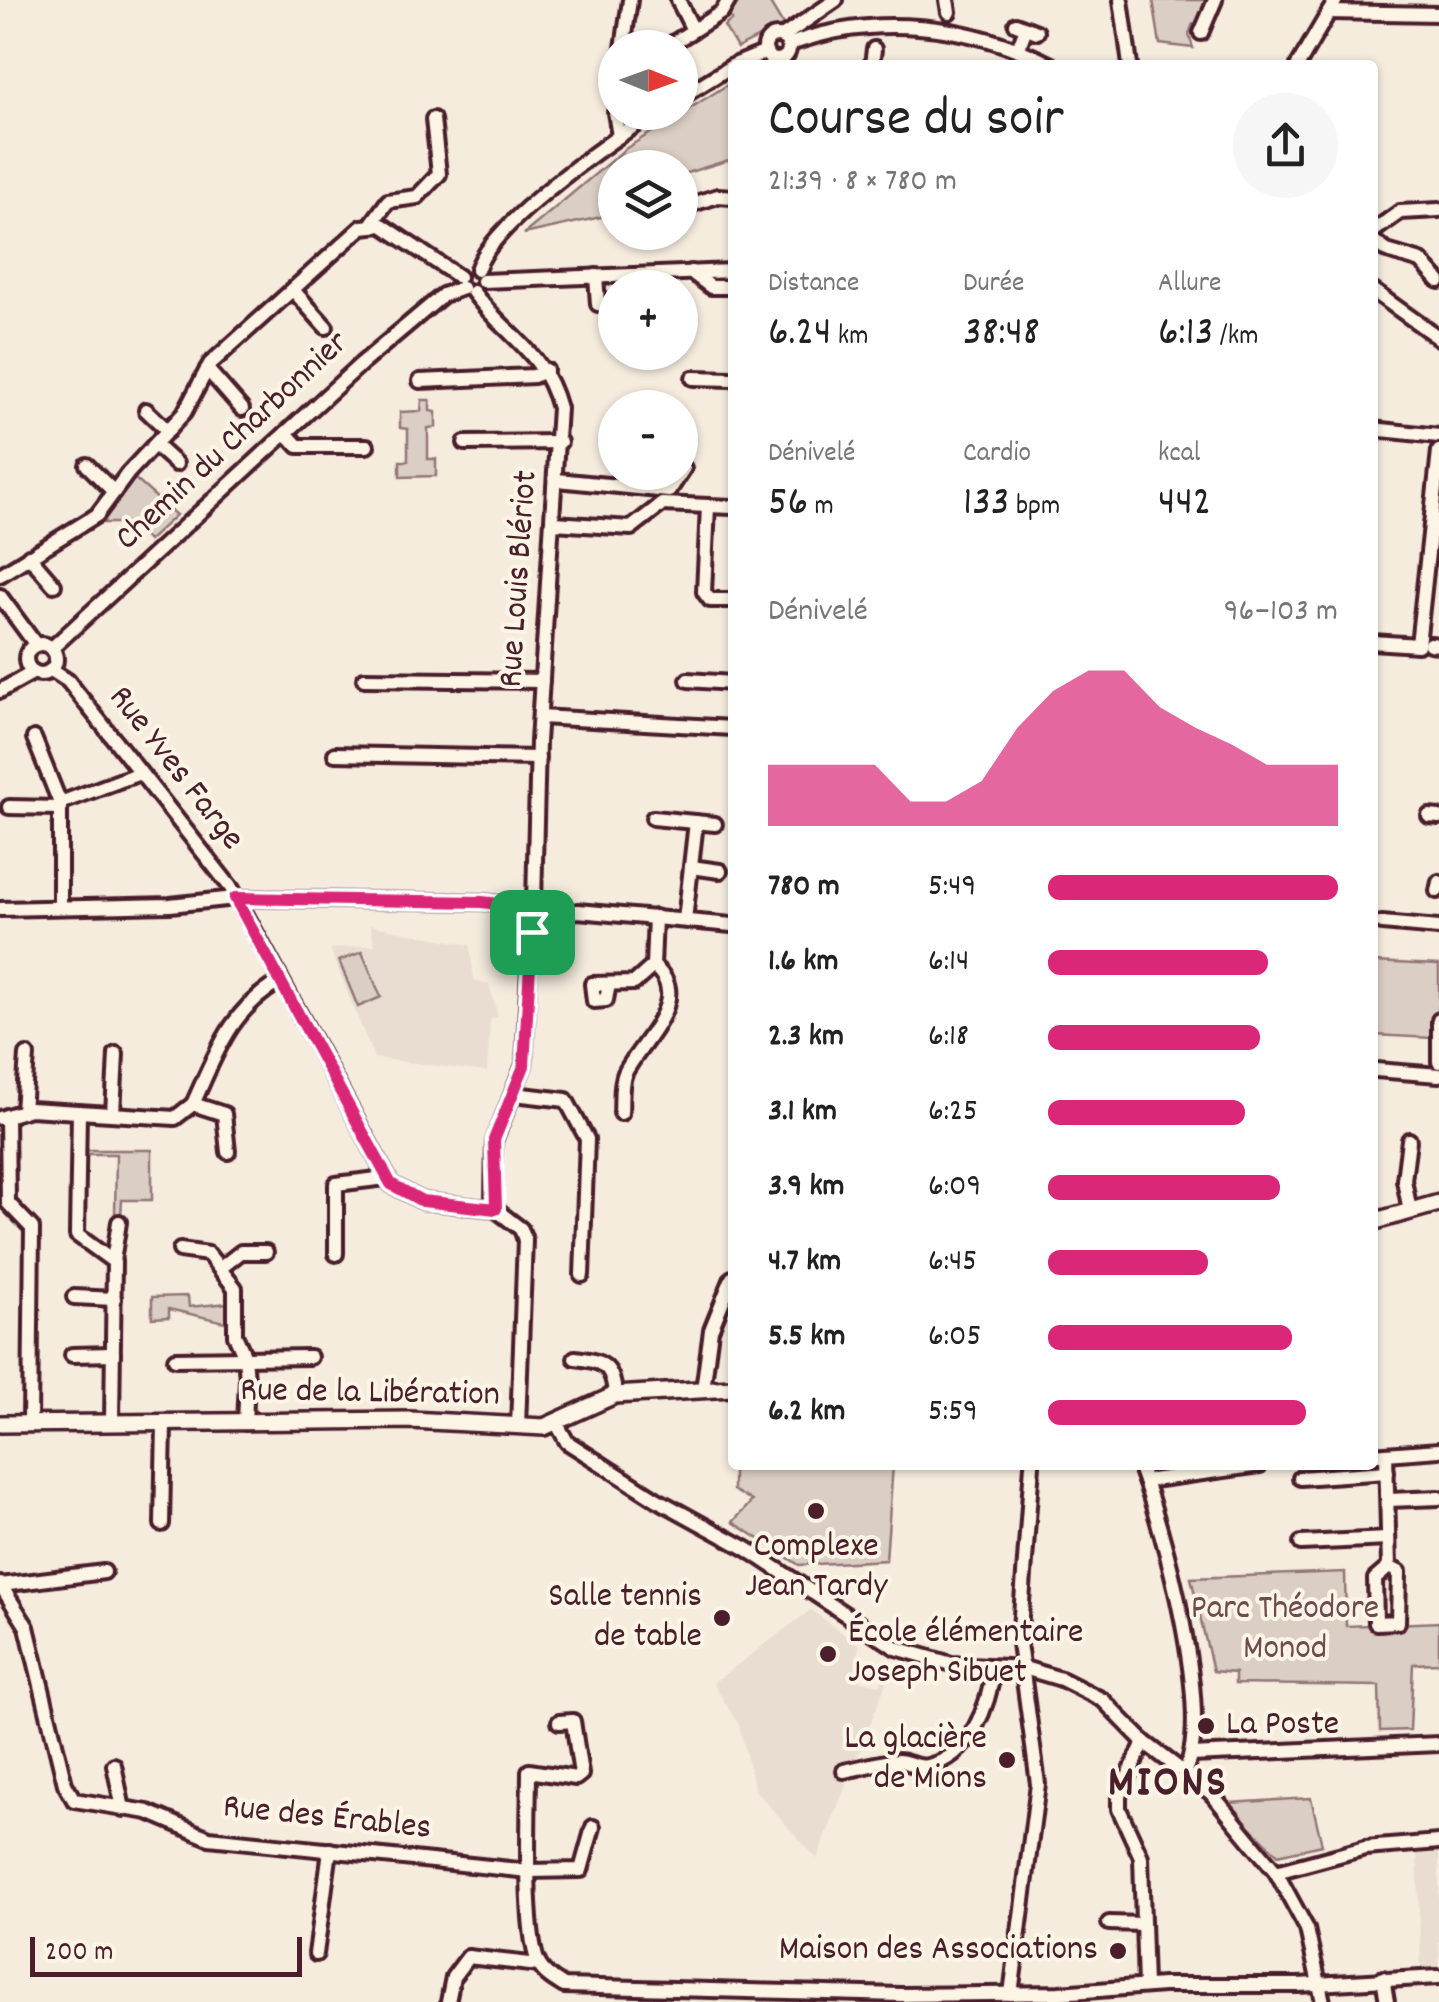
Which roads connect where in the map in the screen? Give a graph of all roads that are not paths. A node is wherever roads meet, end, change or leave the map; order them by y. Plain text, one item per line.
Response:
1 (630, 0) edge
2 (678, 0) edge
3 (728, 0) edge
4 (836, 0) edge
5 (1120, 0) edge
6 (1216, 0) edge
7 (1333, 6) edge
8 (1439, 14) edge
9 (801, 21) junction
10 (1026, 28) dead end
11 (626, 30) edge
12 (693, 30) joint
13 (1202, 34) dead end
14 (812, 36) junction
15 (785, 41) junction
16 (874, 49) dead end
17 (1018, 49) junction
18 (766, 52) junction
19 (748, 60) edge
20 (777, 60) edge
21 (782, 60) edge
22 (873, 60) edge
23 (1041, 60) edge
24 (1129, 60) edge
25 (1301, 60) edge
26 (728, 70) edge
27 (698, 87) edge
28 (433, 119) dead end
29 (619, 130) edge
30 (629, 130) edge
31 (620, 136) junction
32 (728, 197) edge
33 (698, 202) edge
34 (1439, 210) edge
35 (372, 223) junction
36 (1378, 228) edge
37 (1378, 244) edge
38 (728, 270) edge
39 (698, 272) edge
40 (596, 276) joint
41 (698, 278) edge
42 (1439, 281) edge
43 (471, 282) junction
44 (728, 287) edge
45 (294, 290) junction
46 (1378, 294) edge
47 (598, 304) edge
48 (326, 327) dead end
49 (1439, 338) edge
50 (207, 370) junction
51 (546, 370) junction
52 (693, 378) dead end
53 (728, 379) edge
54 (420, 380) dead end
55 (242, 408) dead end
56 (146, 410) dead end
57 (1378, 430) edge
58 (168, 431) junction
59 (286, 434) junction
60 (1439, 436) edge
61 (560, 442) junction
62 (465, 443) dead end
63 (154, 445) junction
64 (366, 446) dead end
65 (1439, 451) edge
66 (176, 464) dead end
67 (87, 465) dead end
68 (558, 480) junction
69 (598, 484) edge
70 (114, 492) junction
71 (708, 506) junction
72 (728, 507) edge
73 (554, 523) junction
74 (29, 556) junction
75 (0, 575) edge
76 (54, 585) dead end
77 (0, 596) edge
78 (728, 600) edge
79 (1378, 642) edge
80 (36, 645) junction
81 (1429, 645) edge
82 (52, 648) junction
83 (30, 667) junction
84 (51, 670) junction
85 (364, 679) dead end
86 (688, 680) dead end
87 (542, 682) junction
88 (728, 683) edge
89 (0, 691) edge
90 (540, 718) junction
91 (728, 728) edge
92 (34, 738) dead end
93 (334, 754) dead end
94 (538, 758) junction
95 (140, 773) junction
96 (60, 805) junction
97 (9, 807) dead end
98 (654, 818) dead end
99 (696, 822) junction
100 (715, 824) dead end
101 (691, 867) junction
102 (720, 870) dead end
103 (235, 898) junction
104 (60, 908) junction
105 (0, 909) edge
106 (525, 909) junction
107 (549, 917) junction
108 (655, 918) junction
109 (685, 920) junction
110 (1382, 924) dead end
111 (728, 925) edge
112 (1439, 928) edge
113 (532, 932) junction
114 (654, 966) junction
115 (280, 982) junction
116 (609, 984) dead end
117 (1439, 1020) edge
118 (1438, 1053) edge
119 (27, 1054) dead end
120 (116, 1054) dead end
121 (1378, 1070) edge
122 (1439, 1075) edge
123 (514, 1094) junction
124 (193, 1104) junction
125 (22, 1111) junction
126 (79, 1112) junction
127 (621, 1113) dead end
128 (113, 1114) junction
129 (4, 1117) edge
130 (1409, 1140) dead end
131 (228, 1152) dead end
132 (386, 1178) junction
133 (1439, 1202) edge
134 (496, 1209) junction
135 (1410, 1211) junction
136 (1378, 1220) edge
137 (119, 1222) dead end
138 (180, 1250) dead end
139 (266, 1252) dead end
140 (336, 1254) dead end
141 (113, 1261) junction
142 (222, 1267) junction
143 (582, 1275) dead end
144 (728, 1288) edge
145 (74, 1296) dead end
146 (114, 1299) junction
147 (72, 1354) dead end
148 (113, 1354) junction
149 (245, 1357) junction
150 (310, 1357) dead end
151 (575, 1358) dead end
152 (174, 1359) dead end
153 (728, 1388) edge
154 (703, 1390) junction
155 (616, 1395) junction
156 (112, 1422) junction
157 (30, 1423) junction
158 (245, 1423) junction
159 (0, 1424) edge
160 (164, 1424) junction
161 (557, 1424) junction
162 (518, 1426) junction
163 (1439, 1450) edge
164 (1380, 1454) edge
165 (1032, 1470) edge
166 (1142, 1470) edge
167 (1224, 1470) edge
168 (1387, 1472) junction
169 (1300, 1478) dead end
170 (1145, 1481) junction
171 (1439, 1498) edge
172 (1388, 1500) junction
173 (162, 1524) dead end
174 (1388, 1540) junction
175 (1301, 1543) dead end
176 (1389, 1567) dead end
177 (104, 1572) dead end
178 (0, 1585) edge
179 (994, 1667) junction
180 (1024, 1668) junction
181 (559, 1722) dead end
182 (1144, 1742) junction
183 (1439, 1744) edge
184 (1191, 1756) junction
185 (114, 1765) dead end
186 (844, 1772) dead end
187 (1184, 1772) junction
188 (123, 1808) junction
189 (593, 1827) dead end
190 (1439, 1842) edge
191 (330, 1850) junction
192 (529, 1872) junction
193 (1276, 1872) junction
194 (1109, 1923) dead end
195 (1142, 1924) junction
196 (316, 1954) dead end
197 (539, 1965) junction
198 (1439, 1977) edge
199 (1383, 1978) junction
200 (1318, 1983) junction
201 (600, 1986) junction
202 (1145, 1986) junction
203 (1011, 1994) junction
204 (726, 1996) edge
205 (1088, 1997) edge
206 (985, 1998) edge
207 (448, 2002) edge
208 (598, 2002) edge
209 (1323, 2002) edge
210 (1387, 2002) edge

1 - 11 street
2 - 12 street
3 - 12 street
4 - 9 street
5 - 24 street
6 - 13 street
7 - 8 street
7 - 25 street
9 - 14 street
9 - 15 street
10 - 17 street
14 - 15 street
14 - 17 street
15 - 18 street
15 - 21 street
16 - 22 street
17 - 23 street
18 - 19 street
18 - 20 street
26 - 27 street
28 - 35 street
29 - 31 street
30 - 31 street, Chemin du Charbonnier
31 - 43 street, Chemin du Charbonnier
32 - 33 street
34 - 36 street
35 - 43 street, Rue Louis Blériot
35 - 45 street
37 - 42 street
38 - 39 street
40 - 43 street
40 - 47 street
41 - 44 street
43 - 51 street, Rue Louis Blériot
43 - 59 street, Chemin du Charbonnier
45 - 48 street
45 - 50 street
46 - 49 street
50 - 55 street
50 - 58 street
51 - 54 street
51 - 61 street, Rue Louis Blériot
52 - 53 street
56 - 58 street
57 - 60 street
58 - 63 street
59 - 64 street
59 - 82 street, Chemin du Charbonnier
61 - 62 street
61 - 68 street, Rue Louis Blériot
63 - 66 street
63 - 70 street
65 - 81 street
67 - 70 street
68 - 69 street
68 - 73 street, Rue Louis Blériot
70 - 74 street
71 - 72 street
71 - 73 street
71 - 78 street
73 - 87 street, Rue Louis Blériot
74 - 75 street
74 - 76 street
77 - 80 street
79 - 81 street
80 - 82 street
80 - 83 street
82 - 84 street
83 - 84 street
83 - 89 street
84 - 95 street, Rue Yves Farge
85 - 87 street
86 - 88 street
87 - 90 street, Rue Louis Blériot
90 - 91 street
90 - 94 street, Rue Louis Blériot
92 - 96 street
93 - 94 street
94 - 106 street, Rue Louis Blériot
95 - 96 street
95 - 103 street, Rue Yves Farge
96 - 97 street
96 - 104 street
98 - 99 street
99 - 100 street
99 - 101 street
101 - 102 street
101 - 109 street
103 - 104 street
103 - 106 street
103 - 115 street, Rue Yves Farge
104 - 105 street
106 - 107 street
106 - 113 street
107 - 108 street
107 - 113 street
108 - 109 street
108 - 114 street
109 - 111 street
110 - 112 street
113 - 123 street
114 - 116 street
114 - 127 street
115 - 124 street
115 - 132 street, Rue Yves Farge
117 - 118 street
119 - 125 street
120 - 128 street
121 - 122 street
123 - 134 street
123 - 143 street
124 - 128 street
124 - 131 street
125 - 126 street
125 - 129 street
126 - 128 street
126 - 141 street
129 - 157 street
130 - 135 street
132 - 134 street
132 - 140 street
133 - 135 main road
134 - 162 street
135 - 136 main road
137 - 141 street
138 - 142 street
139 - 142 street
141 - 146 street
142 - 149 street
144 - 154 street
145 - 146 street
146 - 148 street
147 - 148 street
148 - 156 street
149 - 150 street
149 - 152 street
149 - 158 street
151 - 155 street
153 - 154 main road, Rue de la Libération
154 - 155 main road, Rue de la Libération
155 - 161 main road, Rue de la Libération
156 - 157 main road, Rue de la Libération
156 - 160 main road, Rue de la Libération
157 - 159 main road, Rue de la Libération
158 - 160 main road, Rue de la Libération
158 - 162 main road, Rue de la Libération
160 - 173 street
161 - 162 main road, Rue de la Libération
161 - 179 street
163 - 164 street
164 - 168 street
165 - 180 street
166 - 170 street
167 - 170 street
168 - 169 street
168 - 172 street
170 - 184 street
171 - 172 street
172 - 174 street
174 - 175 street
174 - 176 street
177 - 178 street
178 - 188 street, Rue des Érables
179 - 180 street
179 - 186 street
180 - 182 street
180 - 203 street
181 - 192 street
182 - 187 street
182 - 195 street
183 - 184 street
184 - 187 street
185 - 188 street
187 - 193 street
188 - 191 street, Rue des Érables
189 - 192 street, Rue des Érables
190 - 193 street
191 - 192 street, Rue des Érables
191 - 196 street
192 - 197 street
193 - 200 street
194 - 195 street
195 - 202 street
197 - 201 street
197 - 207 street
198 - 199 street
199 - 200 street
199 - 210 street
200 - 202 street
200 - 209 street
201 - 204 street
201 - 208 street
202 - 205 street
203 - 205 street
203 - 206 street
204 - 206 street

